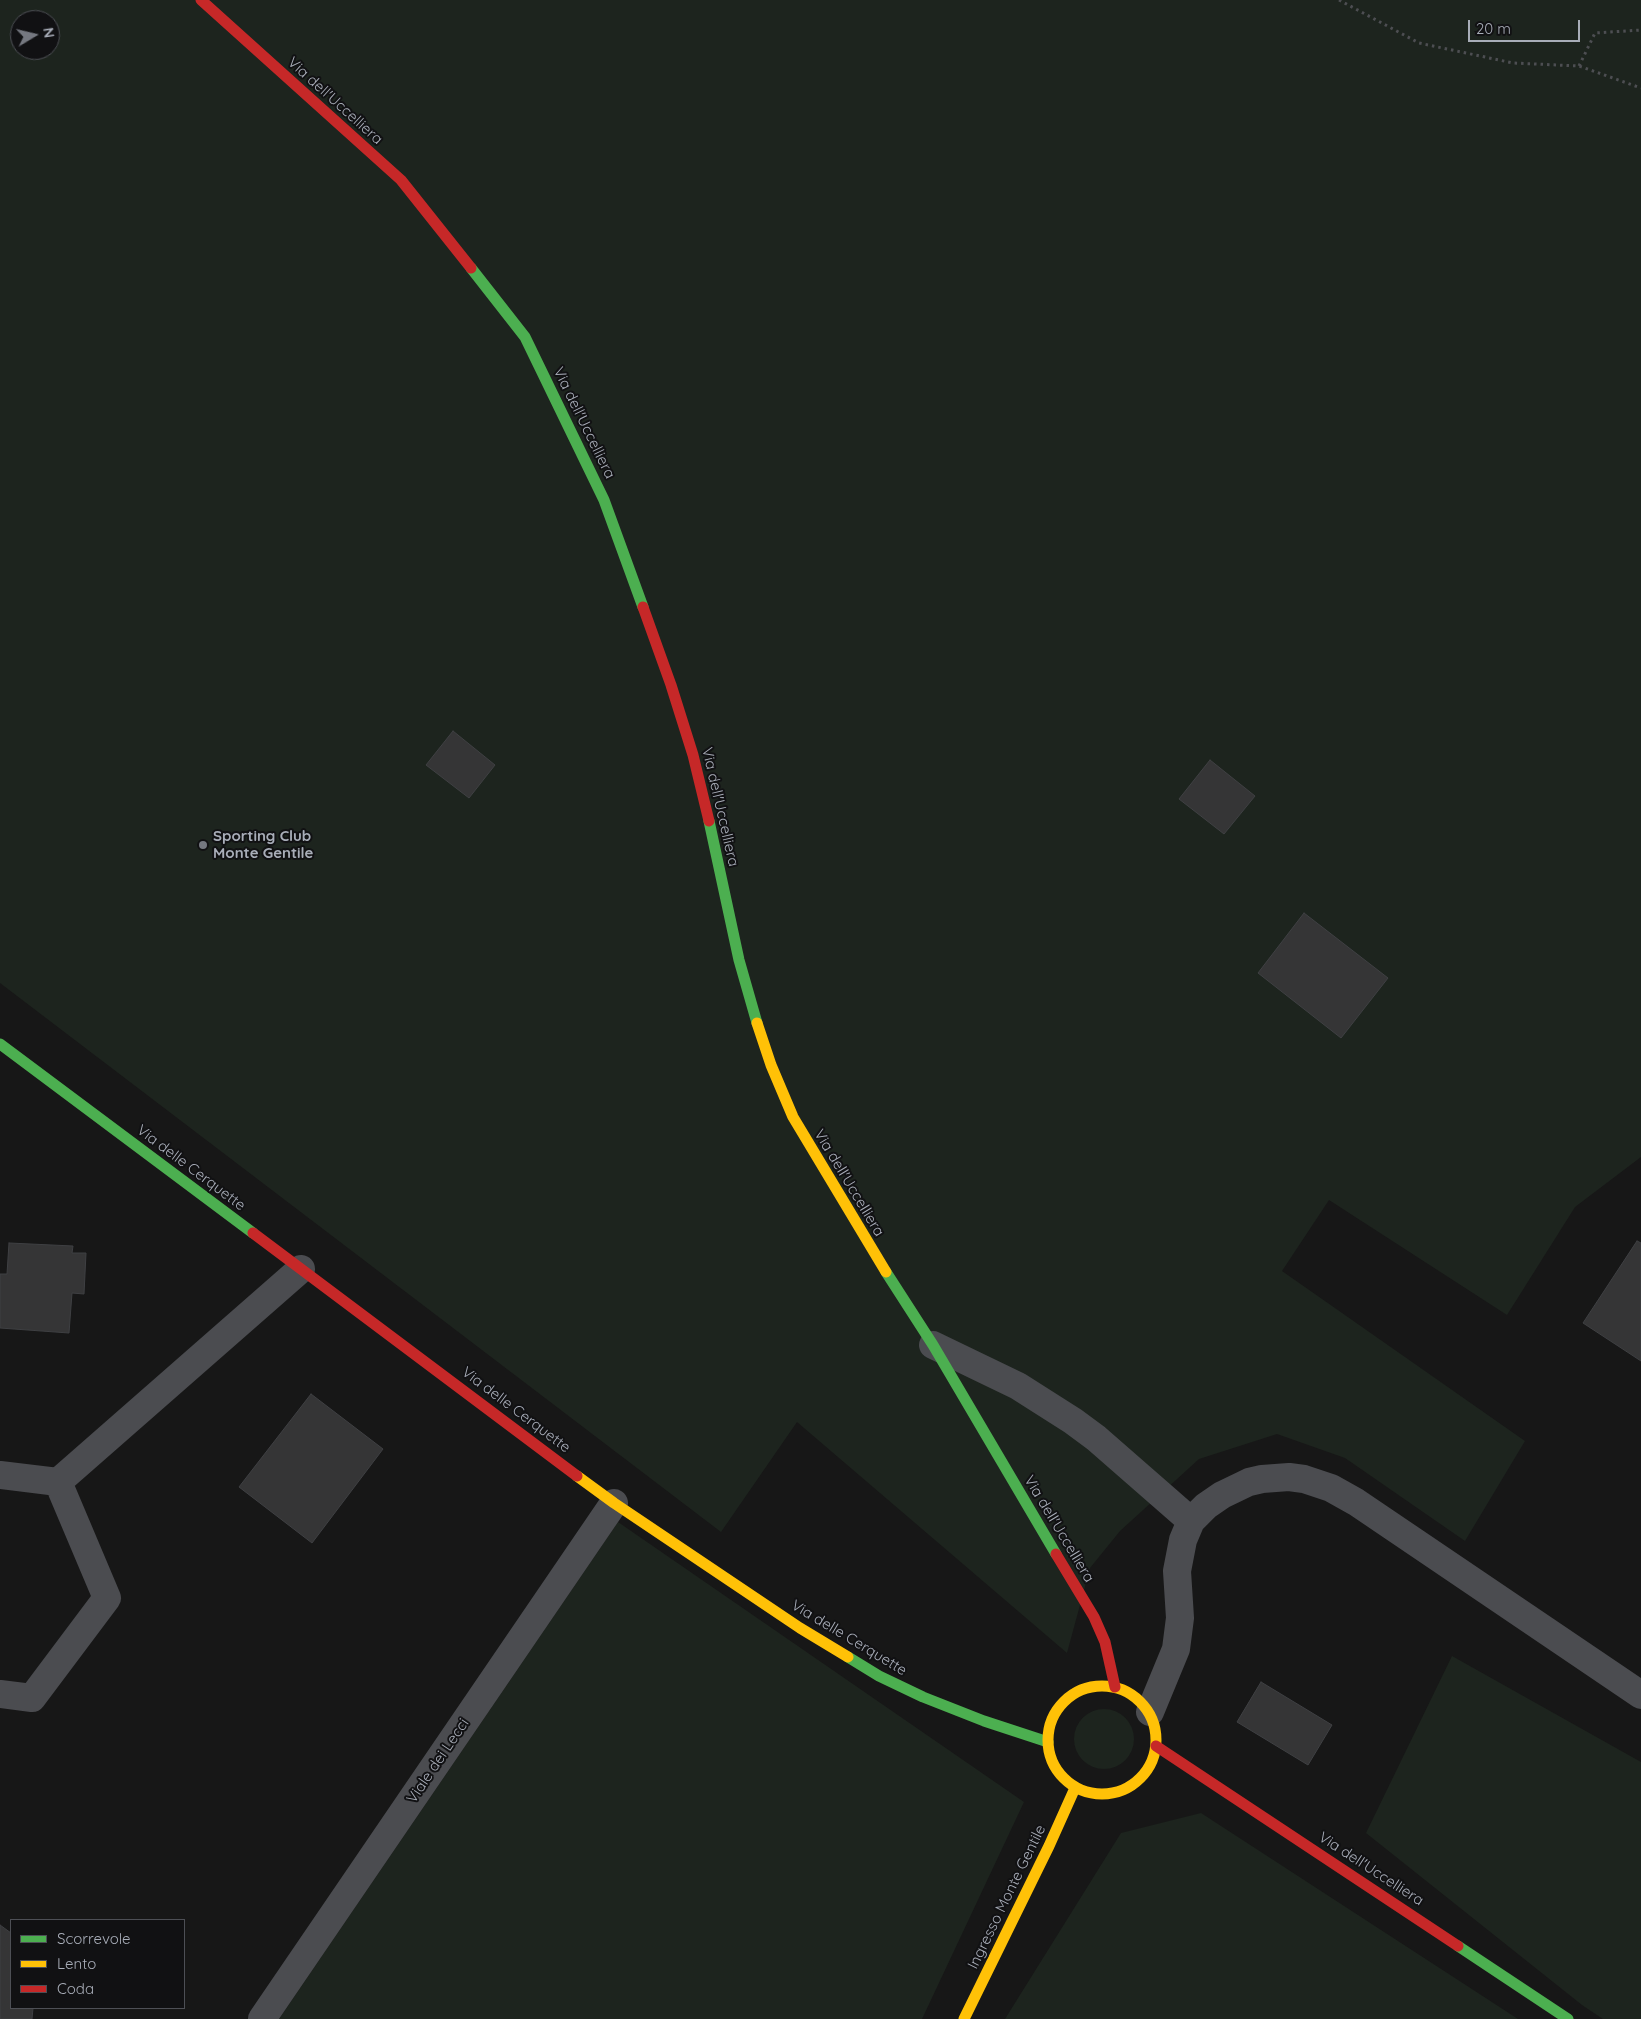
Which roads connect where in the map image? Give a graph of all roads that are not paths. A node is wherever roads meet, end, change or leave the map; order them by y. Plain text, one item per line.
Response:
1 (201, 0) edge
2 (0, 1044) edge
3 (301, 1269) junction
4 (933, 1345) junction
5 (0, 1475) edge
6 (58, 1482) junction
7 (614, 1503) junction
8 (1191, 1521) junction
9 (1116, 1687) junction
10 (0, 1694) edge
11 (1641, 1695) edge
12 (1150, 1712) junction
13 (1048, 1742) junction
14 (1156, 1746) junction
15 (1075, 1788) junction
16 (262, 2019) edge
17 (964, 2019) edge
18 (1568, 2019) edge

1 - 4 street, Via dell'Uccelliera
2 - 3 street, Via delle Cerquette
3 - 6 street
3 - 7 street, Via delle Cerquette
4 - 8 street
4 - 9 street, Via dell'Uccelliera
5 - 6 street
6 - 10 street
7 - 13 street, Via delle Cerquette
7 - 16 street, Viale dei Lecci
8 - 11 street
8 - 12 street
9 - 12 street
9 - 13 street
12 - 14 street
13 - 15 street
14 - 15 street
14 - 18 street, Via dell'Uccelliera
15 - 17 street, Ingresso Monte Gentile

